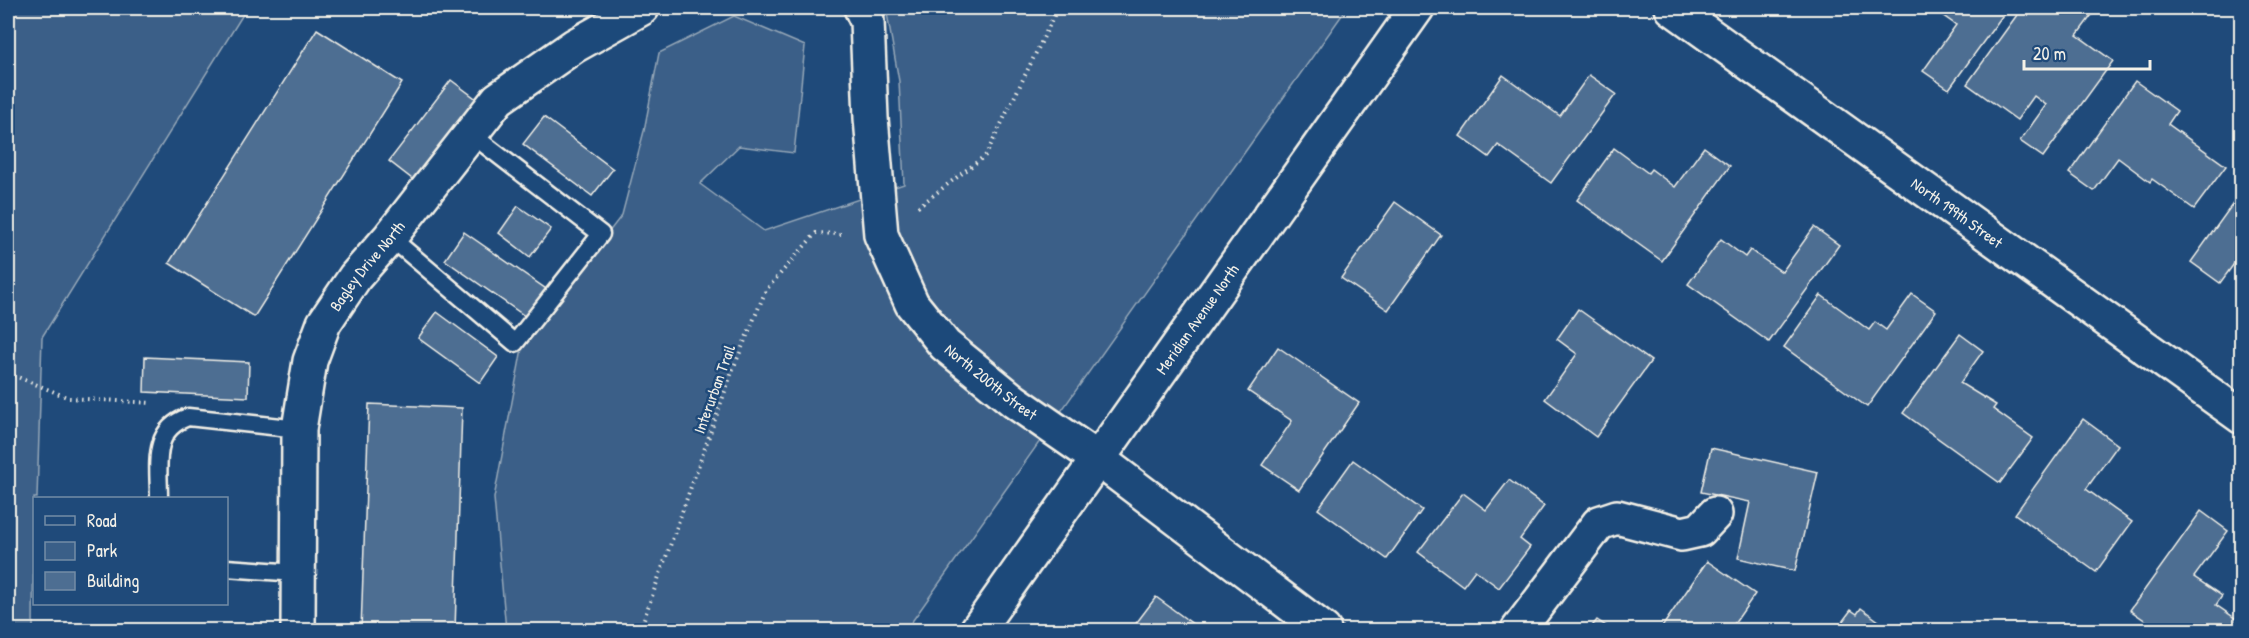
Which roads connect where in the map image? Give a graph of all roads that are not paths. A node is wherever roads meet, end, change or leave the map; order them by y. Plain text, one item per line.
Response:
1 (642, 8) edge
2 (861, 8) edge
3 (1417, 8) edge
4 (1672, 8) edge
5 (471, 134) junction
6 (390, 237) junction
7 (2241, 417) edge
8 (299, 429) junction
9 (1098, 459) junction
10 (159, 497) edge
11 (1715, 514) dead end
12 (228, 568) edge
13 (297, 573) junction
14 (298, 630) edge
15 (977, 630) edge
16 (1324, 630) edge
17 (1518, 630) edge

1 - 5 street, Bagley Drive North
2 - 9 street, North 200th Street
3 - 9 street, Meridian Avenue North
4 - 7 street, North 199th Street
5 - 6 street, Bagley Drive North
5 - 6 lane
6 - 8 street, Bagley Drive North
8 - 10 lane
8 - 13 street, Bagley Drive North
9 - 15 street, Meridian Avenue North
9 - 16 street, North 200th Street
11 - 17 street
12 - 13 lane
13 - 14 street, Bagley Drive North

